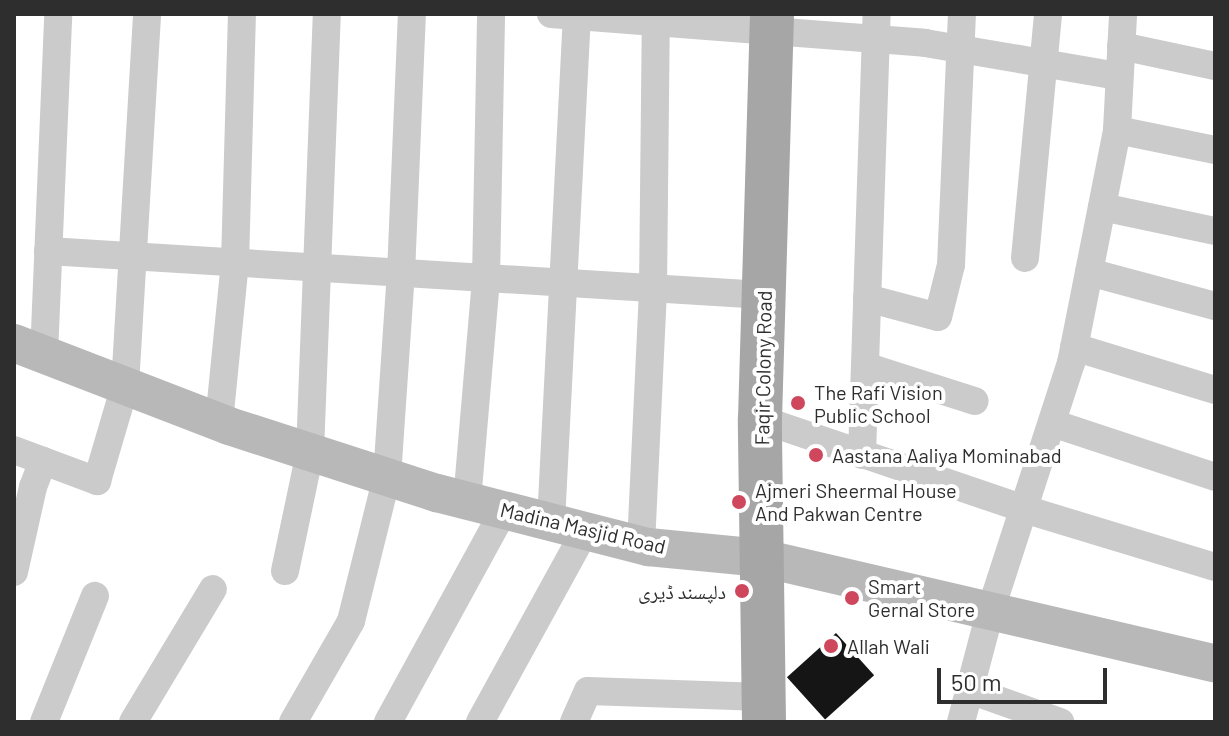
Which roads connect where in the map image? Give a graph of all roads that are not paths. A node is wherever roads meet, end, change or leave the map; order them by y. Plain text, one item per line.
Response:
1 (58, 14) edge
2 (147, 14) edge
3 (242, 14) edge
4 (327, 14) edge
5 (412, 14) edge
6 (491, 14) edge
7 (962, 14) edge
8 (1048, 14) edge
9 (1123, 14) edge
10 (568, 15) edge
11 (656, 18) edge
12 (772, 21) edge
13 (876, 26) edge
14 (1121, 46) junction
15 (962, 49) junction
16 (1046, 63) junction
17 (1215, 66) edge
18 (1119, 76) junction
19 (1117, 130) junction
20 (1215, 150) edge
21 (1102, 207) junction
22 (1215, 231) edge
23 (48, 251) junction
24 (133, 254) junction
25 (1025, 258) dead end
26 (235, 263) junction
27 (315, 268) junction
28 (1089, 272) junction
29 (401, 274) junction
30 (486, 279) junction
31 (566, 284) junction
32 (653, 290) junction
33 (764, 295) junction
34 (867, 298) junction
35 (1215, 306) edge
36 (1074, 347) junction
37 (29, 349) edge
38 (865, 366) junction
39 (125, 386) junction
40 (1215, 390) edge
41 (975, 401) dead end
42 (760, 419) junction
43 (219, 422) junction
44 (1052, 423) junction
45 (14, 450) edge
46 (310, 452) junction
47 (862, 455) junction
48 (43, 461) junction
49 (387, 477) junction
50 (1215, 477) edge
51 (467, 501) junction
52 (1024, 509) junction
53 (504, 510) junction
54 (568, 526) junction
55 (641, 545) junction
56 (762, 558) junction
57 (1215, 567) edge
58 (285, 571) dead end
59 (14, 572) edge
60 (213, 589) dead end
61 (95, 596) dead end
62 (990, 612) junction
63 (1215, 663) edge
64 (970, 690) junction
65 (771, 714) edge
66 (44, 722) edge
67 (133, 722) edge
68 (293, 722) edge
69 (388, 722) edge
70 (480, 722) edge
71 (574, 722) edge
72 (961, 722) edge
73 (1060, 722) edge

1 - 23 street
2 - 24 street
3 - 26 street
4 - 27 street
5 - 29 street
6 - 30 street
7 - 15 street
8 - 16 street
9 - 14 street
10 - 11 street
10 - 31 street
11 - 12 street
11 - 32 street
12 - 13 street
12 - 33 main road, Faqir Colony Road
13 - 15 street
13 - 34 street
14 - 17 street
14 - 18 street
15 - 16 street
15 - 34 street
16 - 18 street
16 - 25 street
18 - 19 street
19 - 20 street
19 - 21 street
21 - 22 street
21 - 28 street
23 - 24 street
23 - 37 street
24 - 26 street
24 - 39 street
26 - 27 street
26 - 43 street
27 - 29 street
27 - 46 street
28 - 35 street
28 - 36 street
29 - 30 street
29 - 49 street
30 - 31 street
30 - 51 street
31 - 32 street
31 - 54 street
32 - 33 street
32 - 55 street
33 - 42 main road, Faqir Colony Road
34 - 38 street
36 - 40 street
36 - 44 street
37 - 39 street, Madina Masjid Road
38 - 41 street
38 - 47 street
39 - 43 street, Madina Masjid Road
39 - 48 street
42 - 47 street
42 - 56 main road, Faqir Colony Road
43 - 46 street, Madina Masjid Road
44 - 50 street
44 - 52 street
45 - 48 street
46 - 49 street, Madina Masjid Road
46 - 58 street
47 - 52 street
48 - 59 street
49 - 51 street, Madina Masjid Road
49 - 68 street
51 - 53 street, Madina Masjid Road
52 - 57 street
52 - 62 street
53 - 54 street, Madina Masjid Road
53 - 69 street
54 - 55 street, Madina Masjid Road
54 - 70 street
55 - 56 street, Madina Masjid Road
56 - 62 street, Madina Masjid Road
56 - 65 main road, Faqir Colony Road
60 - 67 street
61 - 66 street
62 - 63 street, Madina Masjid Road
62 - 64 street
64 - 72 street
64 - 73 street
65 - 71 street

